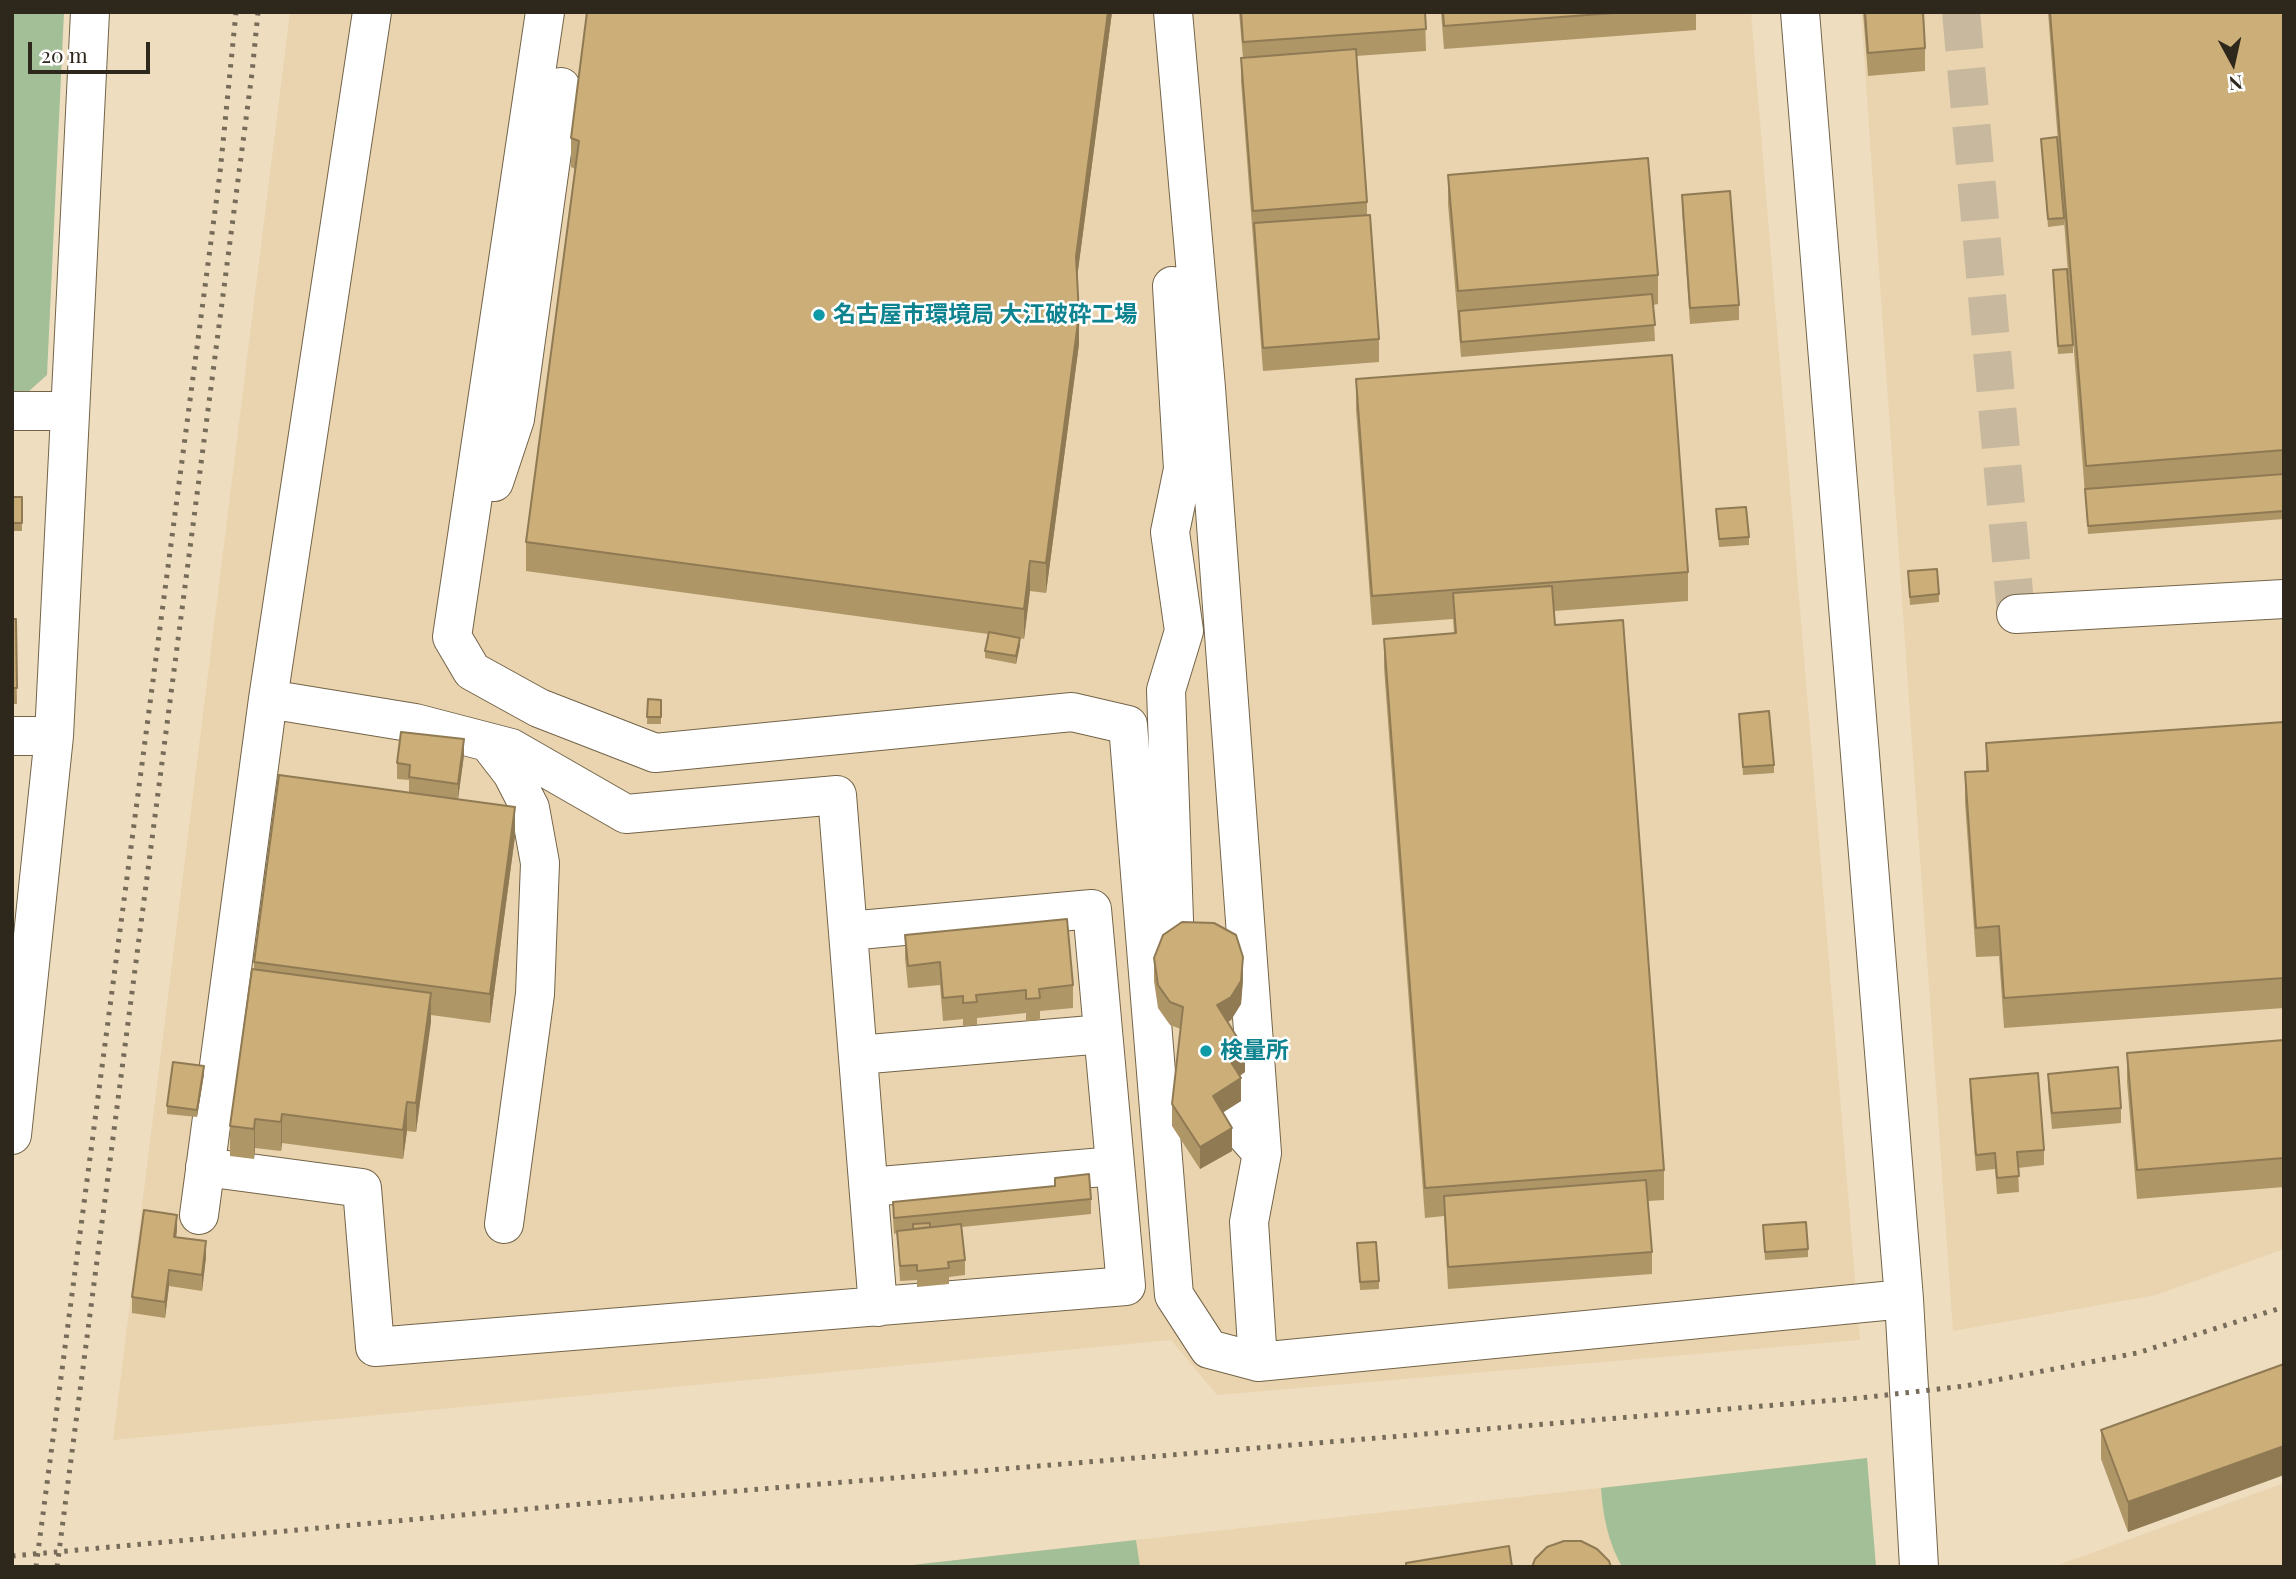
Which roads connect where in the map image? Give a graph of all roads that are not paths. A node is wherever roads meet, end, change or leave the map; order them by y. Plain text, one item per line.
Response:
1 (90, 12) edge
2 (372, 12) edge
3 (545, 12) edge
4 (571, 12) edge
5 (1156, 12) edge
6 (1172, 12) edge
7 (1800, 12) edge
8 (12, 411) edge
9 (70, 411) junction
10 (1216, 525) junction
11 (460, 584) junction
12 (2284, 599) edge
13 (2016, 614) dead end
14 (1184, 631) junction
15 (268, 699) junction
16 (12, 736) edge
17 (54, 736) junction
18 (488, 742) junction
19 (848, 931) junction
20 (1103, 1034) junction
21 (18, 1036) edge
22 (858, 1055) junction
23 (12, 1135) edge
24 (1262, 1153) junction
25 (1115, 1166) junction
26 (205, 1167) junction
27 (869, 1187) junction
28 (199, 1215) dead end
29 (504, 1224) dead end
30 (1904, 1299) junction
31 (878, 1307) junction
32 (1258, 1362) junction
33 (1919, 1567) edge

1 - 9 street
2 - 15 street
3 - 11 street
4 - 11 street
5 - 14 street
6 - 10 street
7 - 30 street
8 - 9 street
9 - 17 street
10 - 14 street
10 - 24 street
11 - 32 street
12 - 13 street
14 - 24 street
15 - 18 street
15 - 26 street
16 - 17 street
17 - 21 street
18 - 19 street
18 - 29 street
19 - 20 street
19 - 22 street
20 - 22 street
20 - 25 street
21 - 23 street
22 - 27 street
24 - 32 street
25 - 27 street
25 - 31 street
26 - 28 street
26 - 31 street
27 - 31 street
30 - 32 street
30 - 33 street

